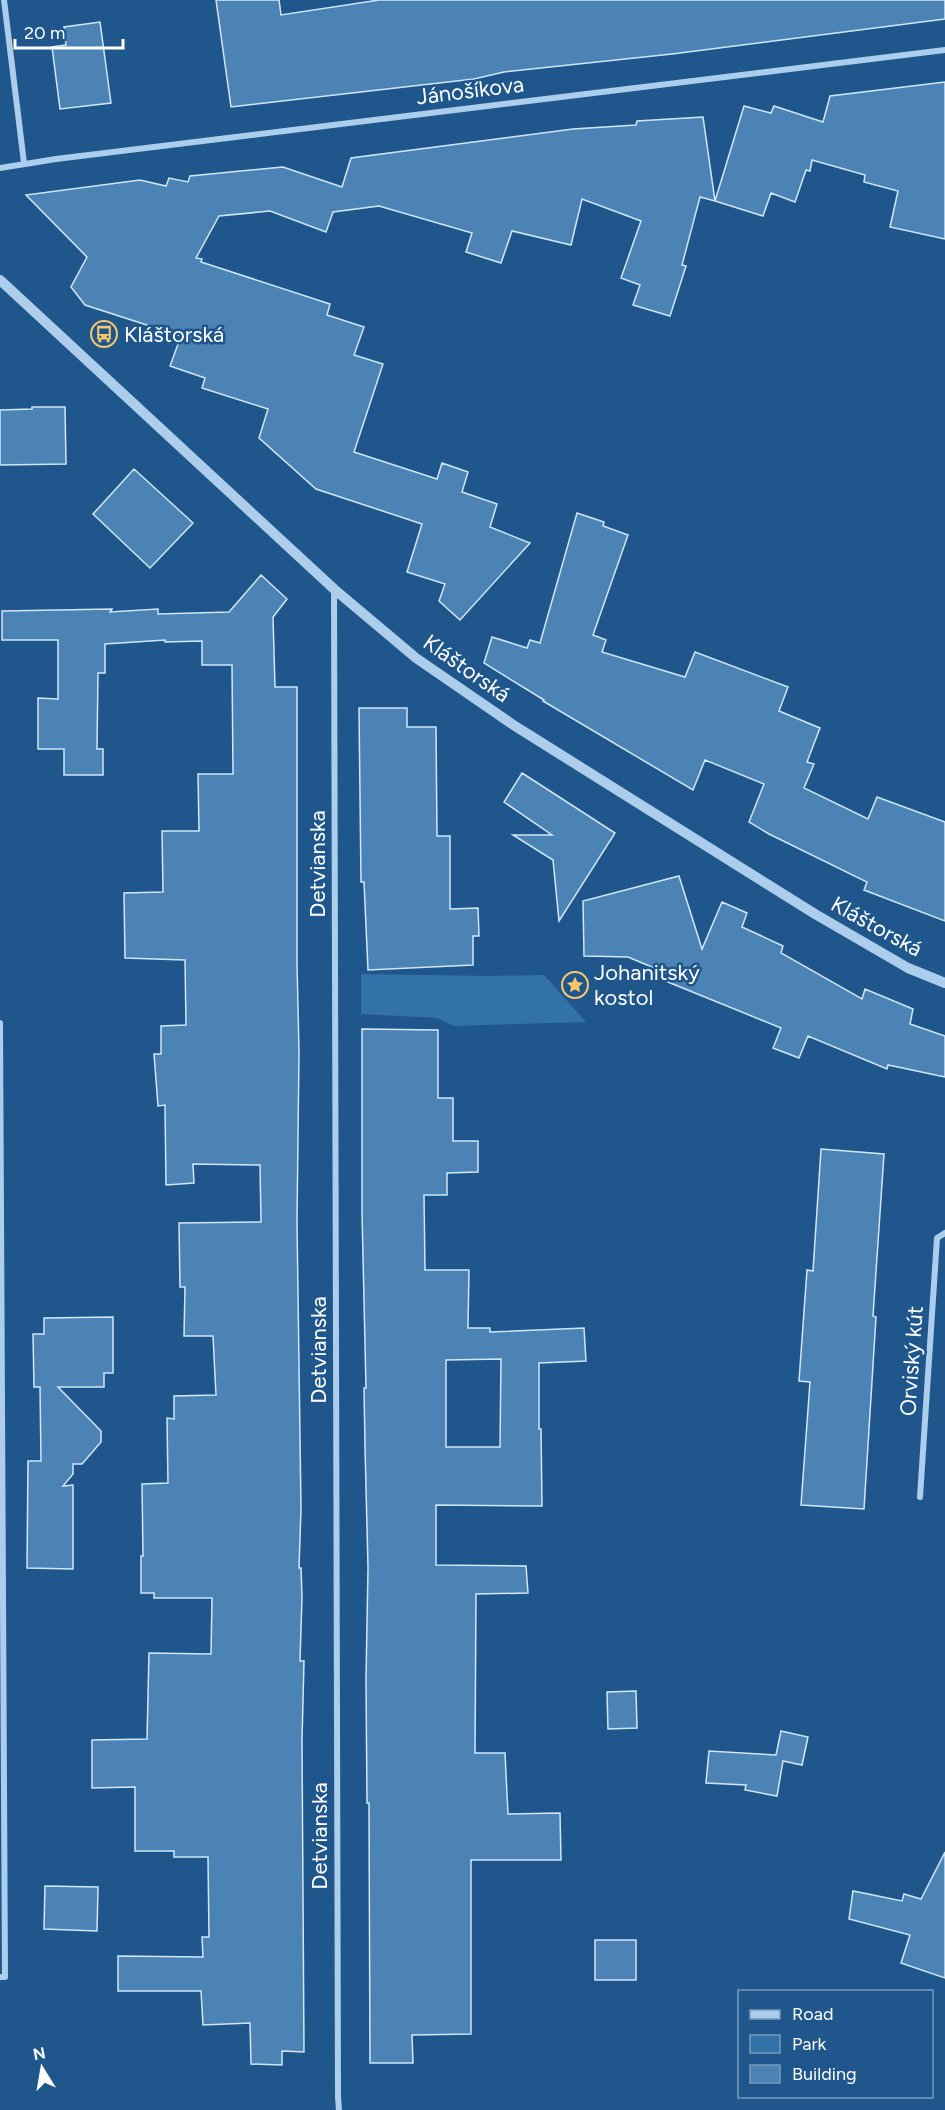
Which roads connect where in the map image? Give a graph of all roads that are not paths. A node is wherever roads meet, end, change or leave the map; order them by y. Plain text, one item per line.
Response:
1 (4, 0) edge
2 (945, 50) edge
3 (24, 163) junction
4 (0, 168) edge
5 (0, 280) edge
6 (334, 590) junction
7 (945, 983) edge
8 (0, 1023) edge
9 (945, 1233) edge
10 (920, 1497) dead end
11 (0, 1977) edge
12 (339, 2110) edge

1 - 3 street
2 - 3 street, Jánošíkova
3 - 4 street, Jánošíkova
5 - 6 street, Kláštorská
6 - 7 street, Kláštorská
6 - 12 street, Detvianska
8 - 11 street
9 - 10 street, Orviský kút

